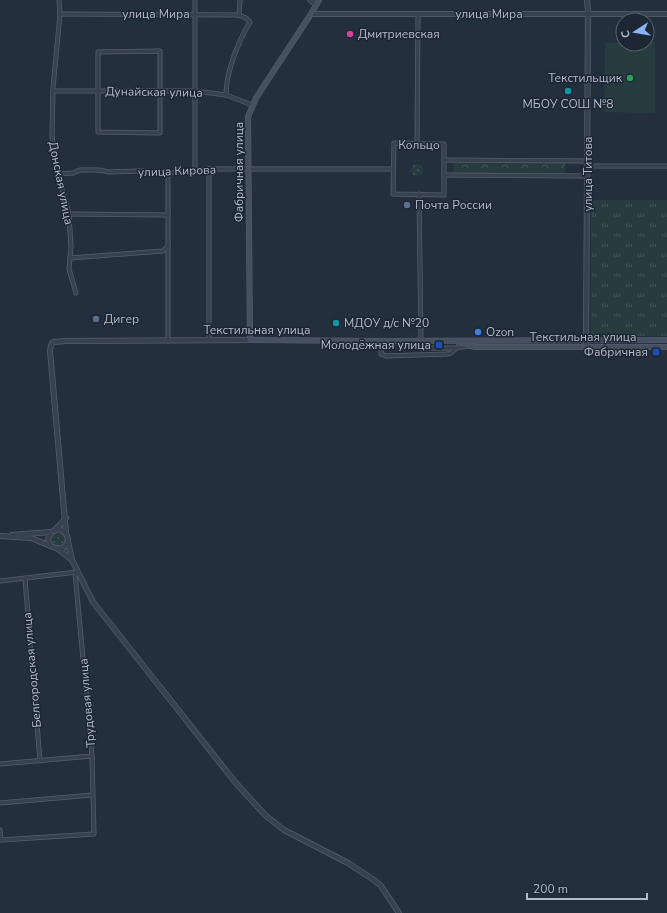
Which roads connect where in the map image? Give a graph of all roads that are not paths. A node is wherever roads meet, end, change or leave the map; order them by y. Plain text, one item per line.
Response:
1 (59, 0) edge
2 (195, 0) edge
3 (240, 0) edge
4 (310, 0) edge
5 (319, 0) edge
6 (587, 0) edge
7 (316, 6) junction
8 (60, 14) junction
9 (194, 14) junction
10 (311, 14) junction
11 (588, 14) junction
12 (667, 14) edge
13 (239, 15) junction
14 (418, 15) junction
15 (53, 91) junction
16 (98, 91) junction
17 (160, 91) junction
18 (195, 91) junction
19 (226, 95) junction
20 (252, 105) junction
21 (417, 144) junction
22 (444, 160) junction
23 (588, 164) junction
24 (667, 166) edge
25 (209, 169) junction
26 (250, 169) junction
27 (393, 169) junction
28 (195, 170) junction
29 (168, 173) junction
30 (58, 174) junction
31 (444, 175) junction
32 (588, 176) junction
33 (419, 194) junction
34 (69, 214) junction
35 (168, 215) junction
36 (168, 246) junction
37 (70, 258) junction
38 (76, 293) dead end
39 (209, 340) junction
40 (250, 340) junction
41 (586, 340) junction
42 (667, 340) edge
43 (168, 341) junction
44 (381, 341) junction
45 (421, 341) junction
46 (452, 341) junction
47 (468, 341) junction
48 (461, 344) junction
49 (471, 346) junction
50 (586, 347) junction
51 (667, 347) edge
52 (421, 348) dead end
53 (456, 348) junction
54 (66, 518) junction
55 (53, 531) junction
56 (66, 533) junction
57 (1, 536) edge
58 (68, 542) junction
59 (50, 545) junction
60 (58, 549) junction
61 (72, 560) junction
62 (77, 572) junction
63 (25, 579) junction
64 (0, 581) edge
65 (92, 756) junction
66 (40, 761) junction
67 (0, 764) edge
68 (92, 795) junction
69 (0, 803) edge
70 (0, 830) edge
71 (1, 840) edge
72 (399, 913) edge

1 - 8 street, Донская улица
2 - 9 street
3 - 13 street
4 - 7 street
5 - 7 main road, Фабричная улица
6 - 11 street, улица Титова
7 - 10 main road, Фабричная улица
8 - 9 street, улица Мира
8 - 15 street, Донская улица
9 - 13 street, улица Мира
9 - 18 street
10 - 14 street, улица Мира
10 - 20 main road, Фабричная улица
11 - 12 street, улица Мира
11 - 14 street, улица Мира
11 - 23 street, улица Титова
13 - 19 street
14 - 21 street
15 - 16 street, Дунайская улица
15 - 30 street, Донская улица
16 - 17 street, Дунайская улица
16 - 17 street
16 - 17 street
17 - 18 street, Дунайская улица
18 - 19 street, Дунайская улица
18 - 28 street
19 - 20 street, Дунайская улица
20 - 26 main road, Фабричная улица
21 - 22 street, Кольцо
21 - 27 street, Кольцо
22 - 23 street
22 - 31 street, Кольцо
23 - 24 street
23 - 32 street, улица Титова
25 - 26 street, улица Кирова
25 - 28 street, улица Кирова
25 - 39 street
26 - 27 street, улица Кирова
26 - 40 main road, Фабричная улица
27 - 33 street, Кольцо
28 - 29 street, улица Кирова
29 - 30 street, улица Кирова
29 - 35 street
30 - 34 street, Донская улица
31 - 32 street
31 - 33 street, Кольцо
32 - 41 street, улица Титова
33 - 45 street
34 - 35 street
34 - 37 street, Донская улица
35 - 36 street
36 - 37 street
36 - 43 street
37 - 38 street, Донская улица
39 - 40 street, Текстильная улица
39 - 43 street, Текстильная улица
40 - 44 main road, Текстильная улица
41 - 42 main road, Текстильная улица
41 - 47 main road, Текстильная улица
41 - 50 street, улица Титова
43 - 54 street, Текстильная улица
44 - 45 main road, Текстильная улица
44 - 53 street
45 - 46 main road, Текстильная улица
46 - 47 main road, Текстильная улица
46 - 48 main road, Текстильная улица
47 - 48 street
48 - 49 main road, Текстильная улица
48 - 53 street
49 - 50 main road, Текстильная улица
49 - 53 street
50 - 51 main road, Текстильная улица
52 - 53 street
54 - 55 street
54 - 56 street
55 - 56 street
55 - 57 street
55 - 59 street
56 - 58 street
57 - 59 street
58 - 60 street
58 - 61 street
59 - 60 street
60 - 61 street
61 - 62 street
62 - 63 street
62 - 65 street, Трудовая улица
62 - 72 street
63 - 64 street
63 - 66 street, Белгородская улица
65 - 66 street
65 - 68 street, Трудовая улица
66 - 67 street
68 - 69 street
68 - 71 street, Трудовая улица
70 - 71 street

